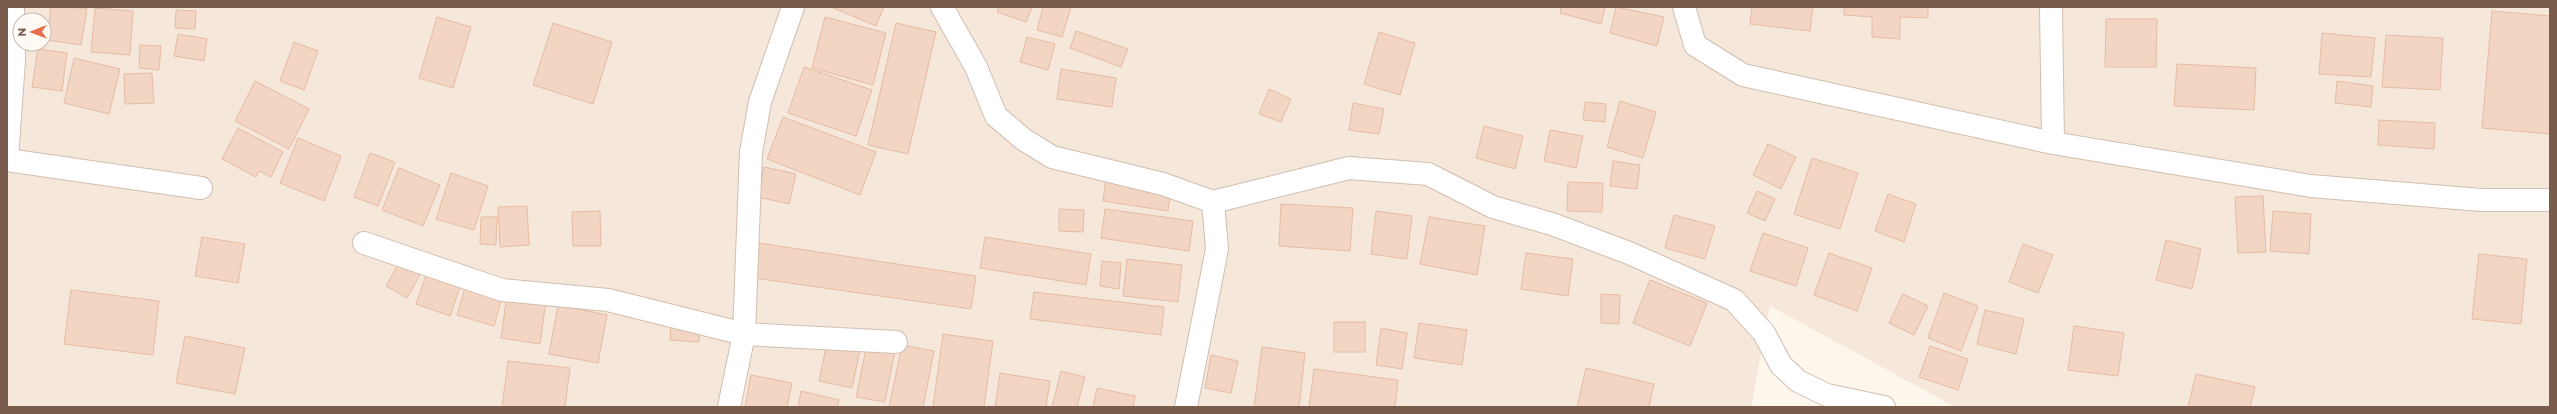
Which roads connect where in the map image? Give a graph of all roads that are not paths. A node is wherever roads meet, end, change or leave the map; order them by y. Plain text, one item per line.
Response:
1 (13, 7) edge
2 (793, 7) edge
3 (942, 7) edge
4 (1684, 7) edge
5 (2051, 7) edge
6 (2053, 143) junction
7 (7, 159) edge
8 (201, 188) dead end
9 (2550, 200) edge
10 (1213, 202) junction
11 (364, 243) dead end
12 (744, 334) junction
13 (896, 342) dead end
14 (729, 407) edge
15 (1186, 407) edge
16 (1884, 407) edge

1 - 7 street
2 - 12 street
3 - 10 street
4 - 6 street
5 - 6 street
6 - 9 street
7 - 8 street
10 - 15 street
10 - 16 street
11 - 12 street
12 - 13 street
12 - 14 street

